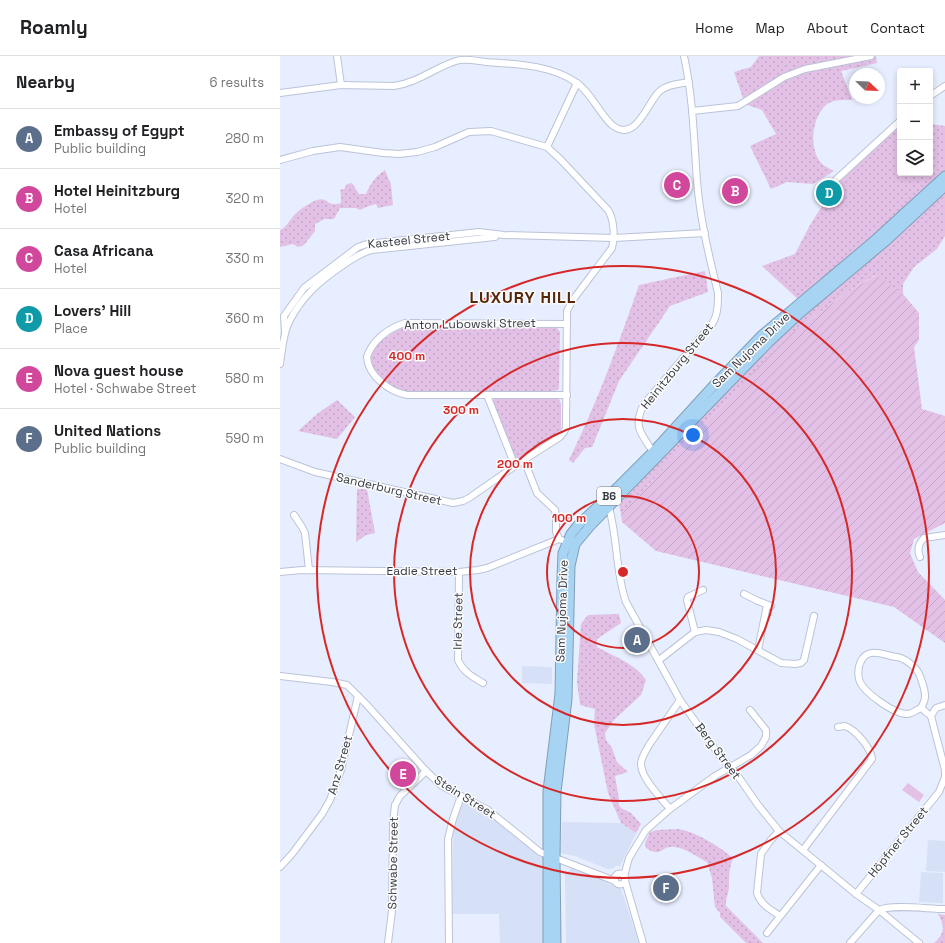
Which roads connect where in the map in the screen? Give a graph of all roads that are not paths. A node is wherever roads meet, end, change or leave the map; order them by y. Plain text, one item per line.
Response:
1 (337, 56) edge
2 (684, 56) edge
3 (871, 56) edge
4 (456, 58) edge
5 (688, 82) junction
6 (577, 83) junction
7 (341, 85) junction
8 (945, 86) edge
9 (280, 93) edge
10 (933, 94) edge
11 (692, 111) junction
12 (897, 124) edge
13 (547, 147) junction
14 (280, 160) edge
15 (945, 176) edge
16 (945, 186) edge
17 (828, 187) dead end
18 (705, 233) junction
19 (504, 235) junction
20 (614, 238) junction
21 (282, 315) edge
22 (289, 321) junction
23 (566, 324) junction
24 (285, 330) junction
25 (280, 364) edge
26 (487, 395) junction
27 (567, 395) junction
28 (655, 455) junction
29 (280, 459) edge
30 (524, 460) junction
31 (514, 466) junction
32 (608, 503) junction
33 (294, 515) dead end
34 (945, 535) edge
35 (567, 542) junction
36 (920, 557) dead end
37 (308, 570) junction
38 (280, 572) edge
39 (459, 572) junction
40 (703, 590) dead end
41 (744, 594) dead end
42 (814, 616) dead end
43 (696, 632) junction
44 (758, 650) junction
45 (659, 660) junction
46 (280, 676) edge
47 (483, 683) dead end
48 (358, 696) junction
49 (680, 700) junction
50 (925, 700) junction
51 (945, 705) edge
52 (921, 708) junction
53 (936, 708) junction
54 (750, 710) dead end
55 (931, 716) junction
56 (838, 727) dead end
57 (731, 767) junction
58 (426, 771) junction
59 (461, 796) junction
60 (670, 809) junction
61 (779, 831) junction
62 (803, 850) junction
63 (551, 857) junction
64 (821, 865) junction
65 (280, 867) edge
66 (620, 878) junction
67 (856, 894) junction
68 (945, 909) edge
69 (879, 910) junction
70 (780, 916) junction
71 (767, 933) dead end
72 (388, 943) edge
73 (449, 943) edge
74 (548, 943) edge
75 (556, 943) edge
76 (642, 943) edge
77 (850, 943) edge
78 (920, 943) edge

1 - 7 street
2 - 5 street, Heinitzburg Street
3 - 11 street
4 - 6 street
4 - 7 street
5 - 6 street
5 - 11 street, Heinitzburg Street
6 - 13 street
7 - 9 street
8 - 10 street
11 - 18 street, Heinitzburg Street
12 - 17 street
13 - 14 street
13 - 20 street
15 - 28 highway, Sam Nujoma Drive / B6
16 - 28 highway, Sam Nujoma Drive / B6
18 - 20 street, Kasteel Street
18 - 28 street, Heinitzburg Street
19 - 20 street, Kasteel Street
19 - 21 street, Kasteel Street
19 - 22 street, Kasteel Street
20 - 23 street
21 - 22 street
21 - 24 street, Kasteel Street
22 - 24 street, Kasteel Street
23 - 26 street, Anton Lubowski Street
23 - 27 street
24 - 25 street, Kasteel Street
26 - 27 street, Anton Lubowski Street
26 - 31 street
27 - 30 street
28 - 32 highway, Sam Nujoma Drive / B6
29 - 31 street, Sanderburg Street
30 - 31 street, Sanderburg Street
30 - 35 street
32 - 35 highway, Sam Nujoma Drive / B6
32 - 45 street, Berg Street
33 - 37 street
34 - 36 street
35 - 39 street, Eadie Street
35 - 63 highway, Sam Nujoma Drive / B6
37 - 38 street, Eadie Street
37 - 39 street, Eadie Street
39 - 47 street, Irle Street
40 - 43 street
41 - 44 street
42 - 44 street
43 - 44 street
43 - 45 street
45 - 49 street, Berg Street
46 - 48 street, Stein Street
48 - 58 street, Stein Street
48 - 65 street, Anz Street
49 - 57 street, Berg Street
49 - 60 street
50 - 52 street
50 - 52 street
50 - 53 street
51 - 53 street
52 - 55 street
53 - 55 street
54 - 57 street
55 - 67 street, Höpfner Street
56 - 62 street
57 - 60 street
57 - 61 street, Berg Street
58 - 59 street, Stein Street
58 - 72 street, Schwabe Street
59 - 63 street, Stein Street
59 - 73 street
60 - 66 street
61 - 62 street, Berg Street
61 - 70 street
62 - 64 street, Berg Street
63 - 66 street, Stein Street
63 - 74 highway, Sam Nujoma Drive / B6
63 - 75 highway, Sam Nujoma Drive / B6
64 - 67 street, Berg Street
64 - 70 street
66 - 76 street
67 - 69 street, Berg Street
68 - 69 street
69 - 77 street
69 - 78 street, Berg Street
70 - 71 street

